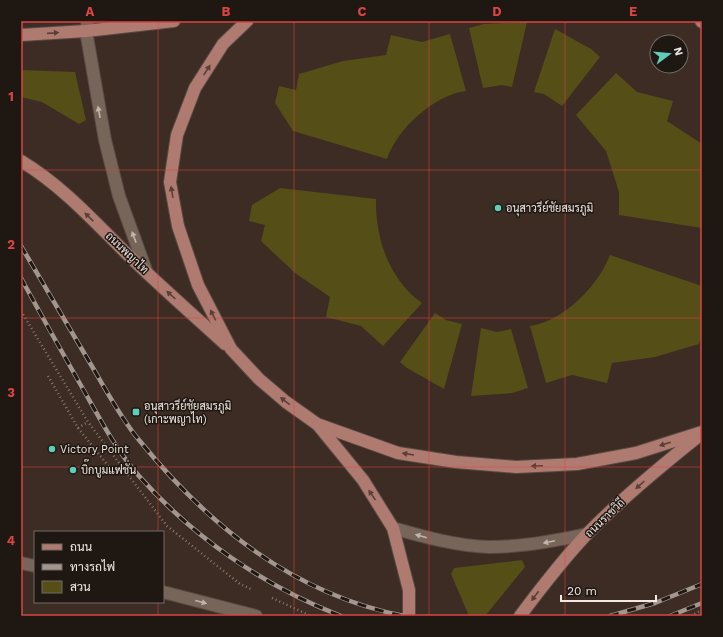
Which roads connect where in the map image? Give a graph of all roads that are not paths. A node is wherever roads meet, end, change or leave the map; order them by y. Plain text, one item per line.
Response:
1 (174, 21) edge
2 (247, 21) edge
3 (87, 26) edge
4 (21, 35) edge
5 (21, 161) edge
6 (147, 273) junction
7 (231, 349) junction
8 (317, 424) junction
9 (702, 432) edge
10 (393, 528) junction
11 (587, 534) junction
12 (21, 563) edge
13 (34, 566) edge
14 (164, 592) edge
15 (256, 616) edge
16 (408, 616) edge
17 (520, 616) edge

1 - 3 main road
7 -> 2 main road
4 -> 3 main road
6 -> 3 street
6 -> 5 main road, ถนนพญาไท
7 -> 6 main road, ถนนพญาไท
8 -> 7 main road
9 -> 8 main road
10 -> 8 main road
9 -> 11 main road, ถนนราชวิถี
11 -> 10 street
10 - 16 main road
11 -> 17 main road, ถนนราชวิถี
12 - 13 street
14 -> 15 street

